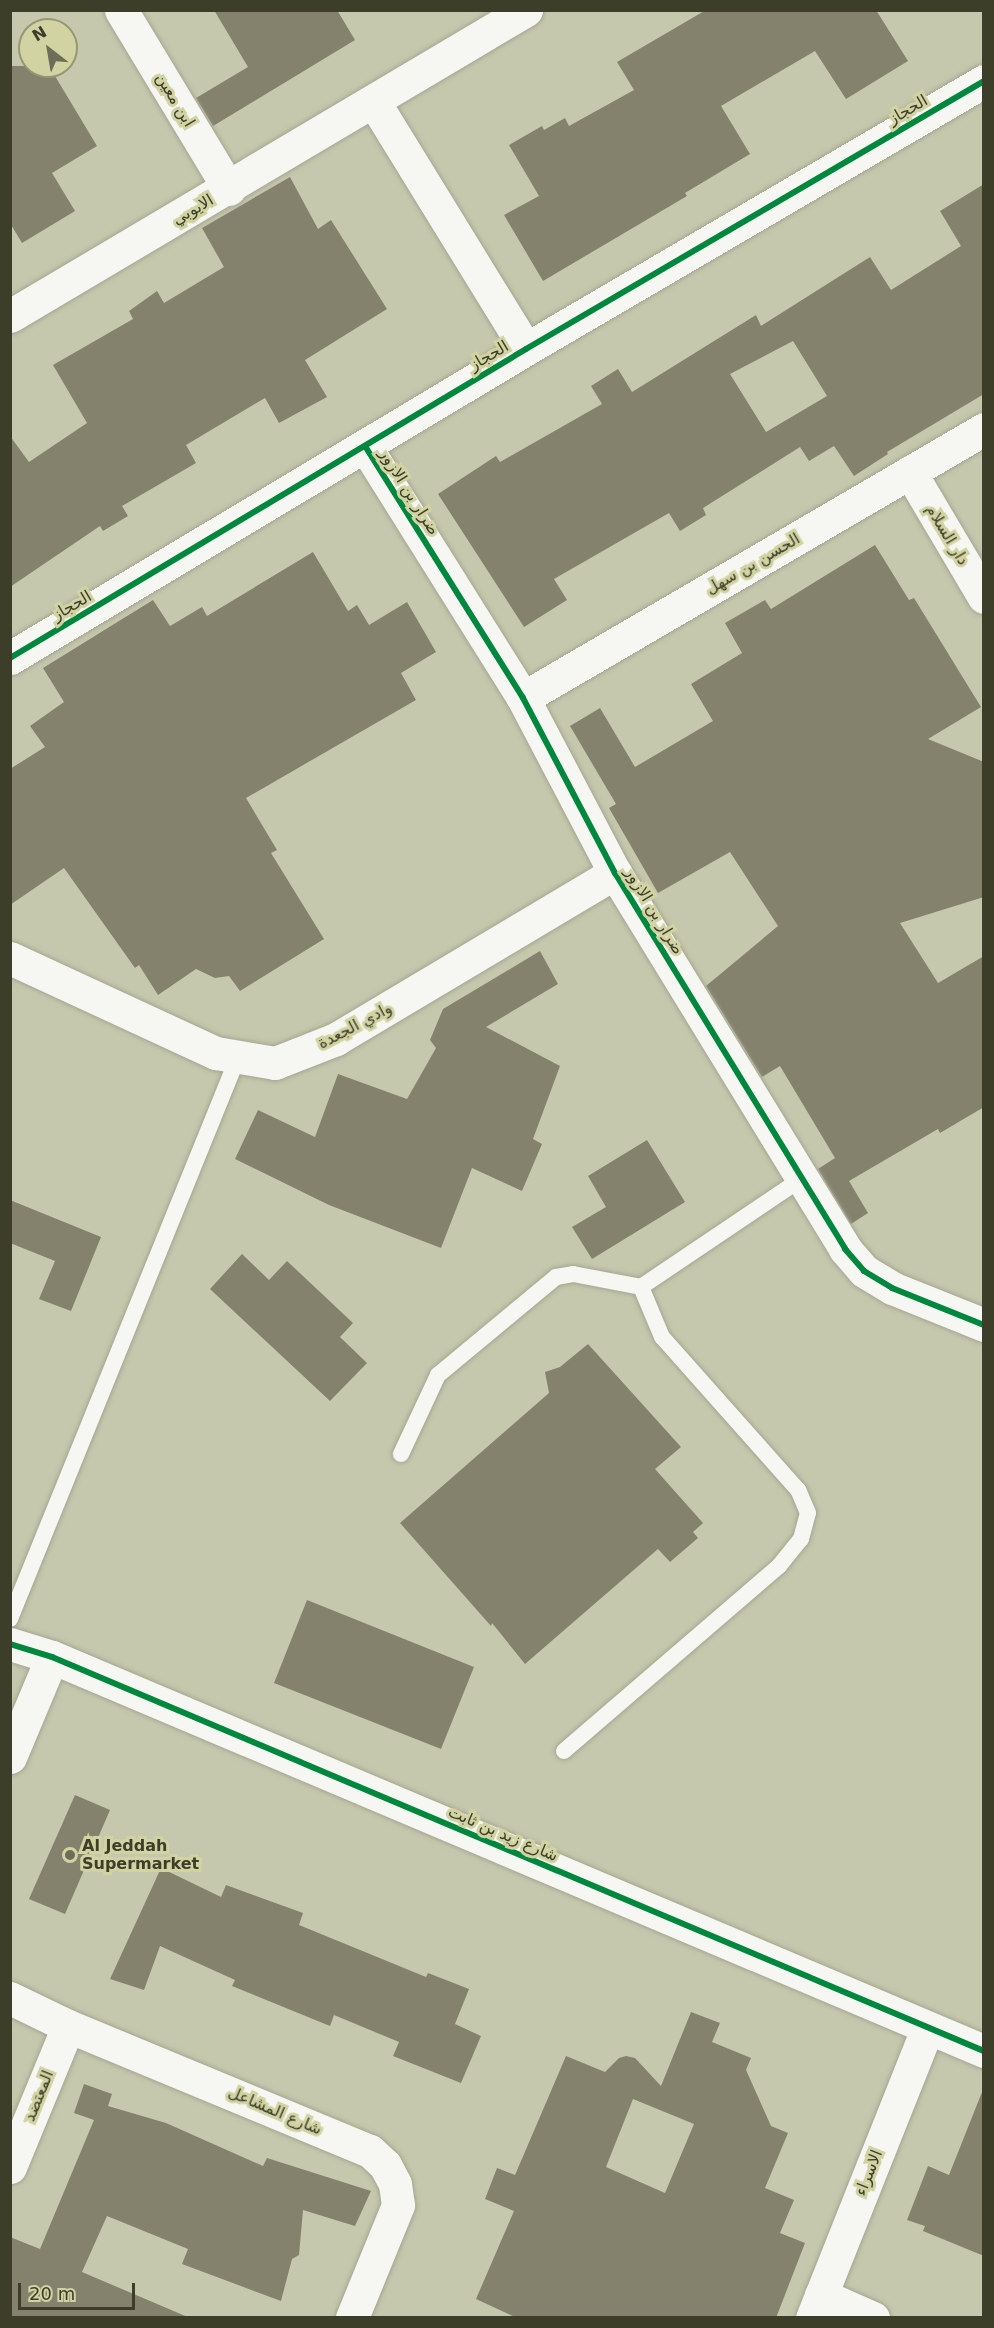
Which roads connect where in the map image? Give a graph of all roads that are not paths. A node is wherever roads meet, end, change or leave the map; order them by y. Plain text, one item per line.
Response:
1 (121, 10) edge
2 (526, 10) edge
3 (984, 81) edge
4 (374, 102) junction
5 (229, 189) junction
6 (10, 316) edge
7 (526, 349) junction
8 (984, 429) edge
9 (365, 446) junction
10 (910, 472) junction
11 (984, 597) edge
12 (10, 658) edge
13 (523, 698) junction
14 (615, 873) junction
15 (10, 958) edge
16 (238, 1057) junction
17 (801, 1179) junction
18 (641, 1287) junction
19 (984, 1325) edge
20 (401, 1454) dead end
21 (10, 1619) edge
22 (10, 1644) edge
23 (52, 1657) junction
24 (564, 1751) dead end
25 (10, 1757) edge
26 (10, 1998) edge
27 (68, 2026) junction
28 (927, 2029) junction
29 (984, 2051) edge
30 (10, 2167) edge
31 (816, 2306) edge
32 (352, 2318) edge
33 (873, 2318) edge

1 - 5 street, ابن معين
2 - 4 street, الايوبي
3 - 7 street, الحجاز
4 - 5 street, الايوبي
4 - 7 street
5 - 6 street, الايوبي
7 - 9 street, الحجاز
8 - 10 street, الحسن بن سهل
9 - 12 street, الحجاز
9 - 13 street, ضرار بن الازور
10 - 11 street, دار السلام
10 - 13 street, الحسن بن سهل
13 - 14 street, ضرار بن الازور
14 - 16 street, وادي الجعدة
14 - 17 street, ضرار بن الازور
15 - 16 street, وادي الجعدة
16 - 21 lane
17 - 18 lane
17 - 19 street, ضرار بن الازور
18 - 20 lane
18 - 24 lane
22 - 23 street, شارع زيد بن ثابت
23 - 25 street
23 - 28 street, شارع زيد بن ثابت
26 - 27 street, شارع المشاعل
27 - 30 street, المعتضد
27 - 32 street, شارع المشاعل
28 - 29 street, شارع زيد بن ثابت
28 - 31 street, الاسراء
31 - 33 street

